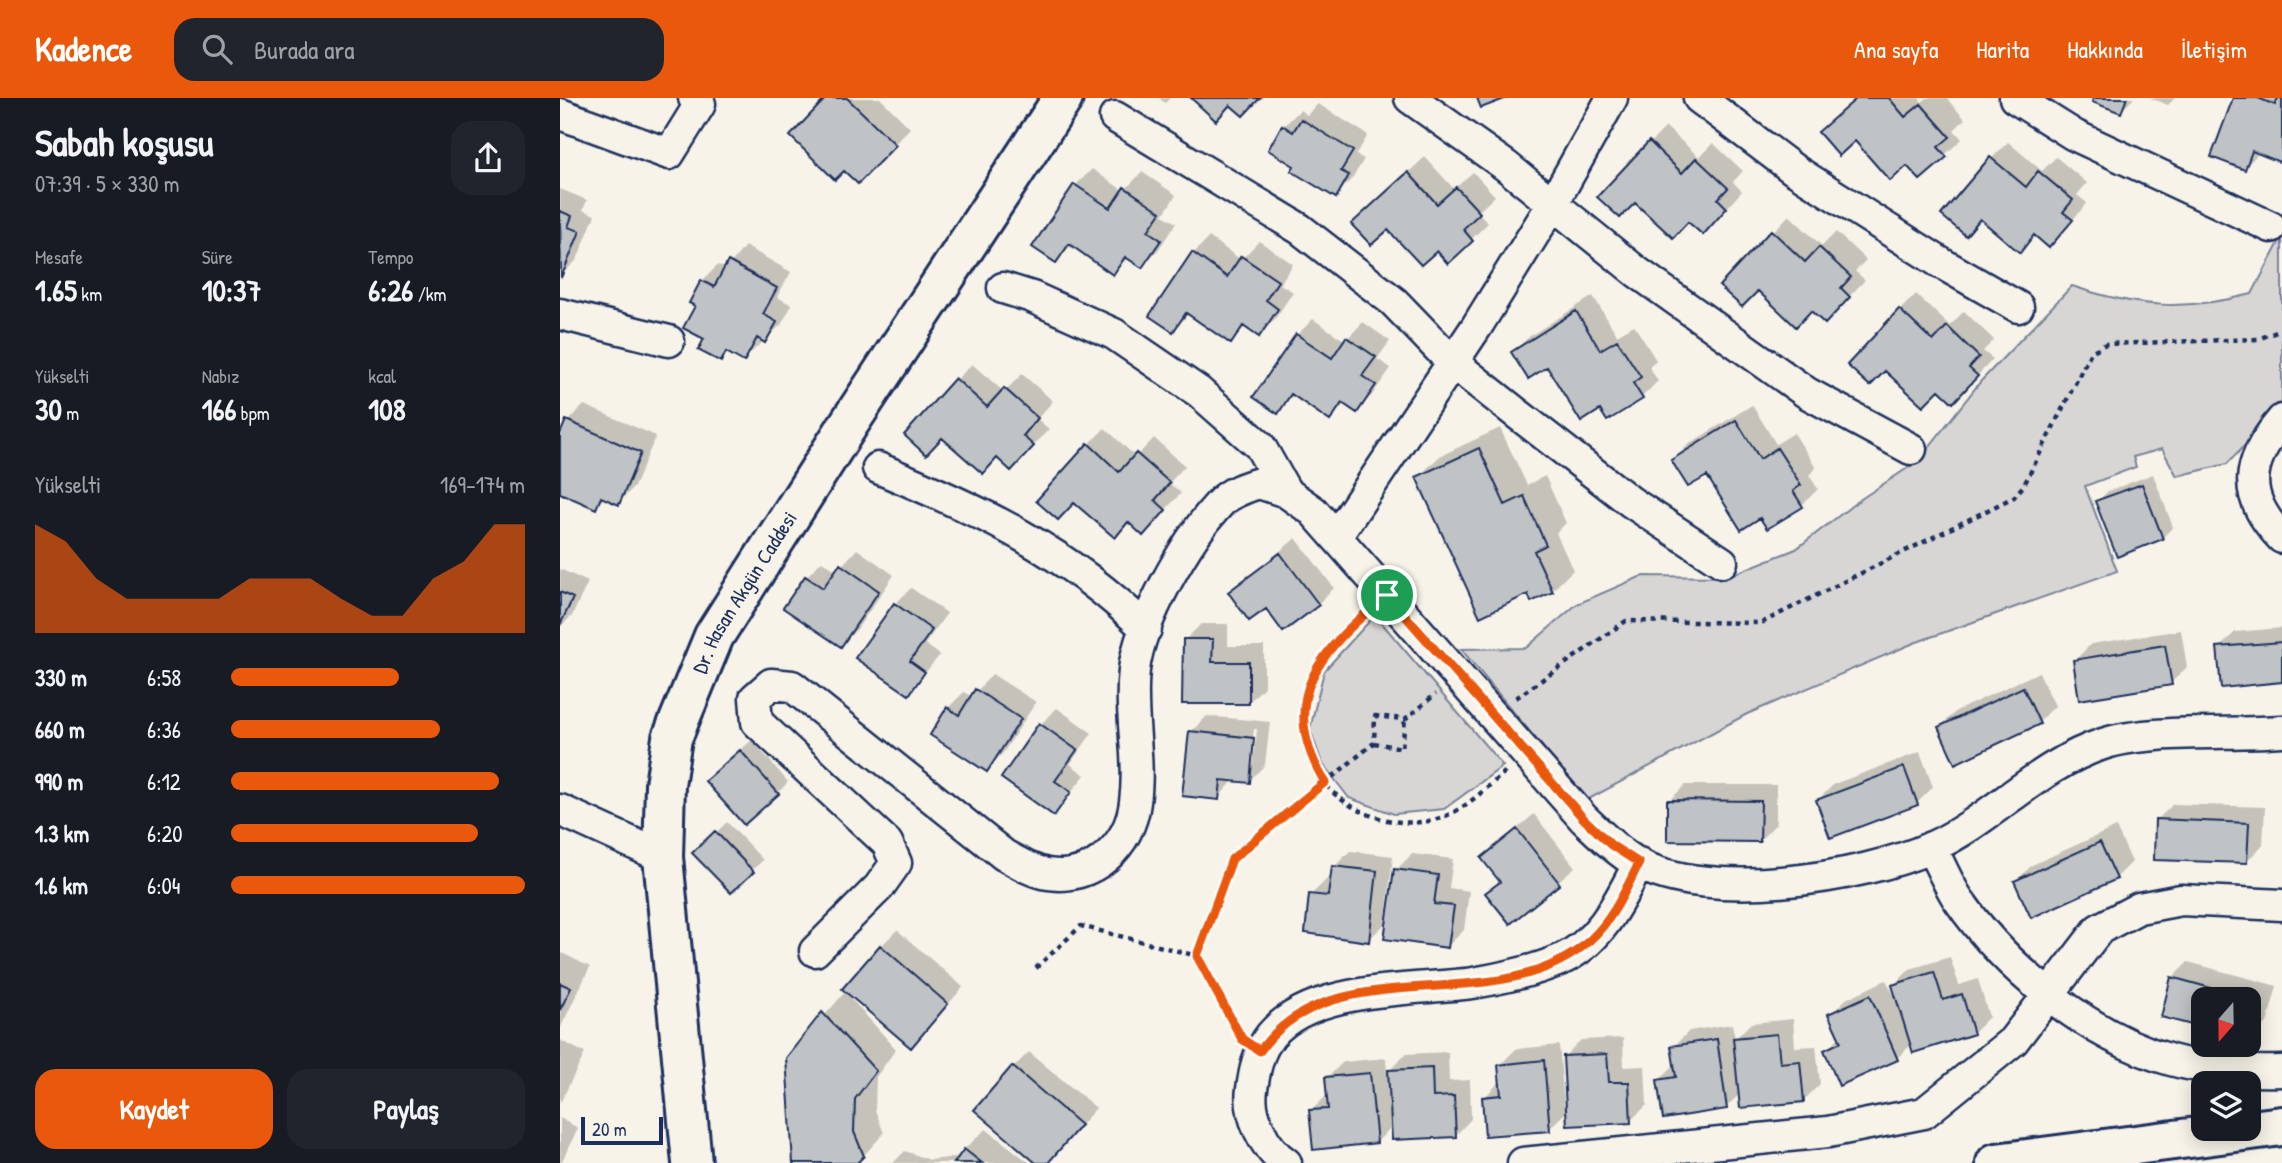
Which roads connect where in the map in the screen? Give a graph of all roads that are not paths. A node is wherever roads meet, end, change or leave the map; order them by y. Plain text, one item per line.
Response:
1 (694, 98) edge
2 (1063, 98) edge
3 (1410, 98) edge
4 (1612, 98) edge
5 (1699, 98) edge
6 (2015, 98) edge
7 (560, 114) edge
8 (1115, 117) dead end
9 (1552, 205) junction
10 (2271, 227) dead end
11 (1003, 288) dead end
12 (2018, 307) dead end
13 (560, 314) edge
14 (669, 341) dead end
15 (1452, 362) junction
16 (2282, 420) edge
17 (1911, 449) dead end
18 (878, 468) dead end
19 (1286, 492) junction
20 (1336, 537) junction
21 (2282, 538) edge
22 (1722, 562) dead end
23 (1146, 629) junction
24 (2282, 731) edge
25 (560, 810) edge
26 (1931, 847) junction
27 (663, 857) junction
28 (1639, 863) junction
29 (2282, 905) edge
30 (815, 951) dead end
31 (2047, 994) junction
32 (2282, 1071) edge
33 (2282, 1126) edge
34 (692, 1163) edge
35 (1286, 1163) edge
36 (1523, 1163) edge
37 (1996, 1163) edge

1 - 7 street
2 - 27 street, Dr. Hasan Akgün Caddesi
3 - 9 street
4 - 9 street
5 - 12 street
6 - 10 street
8 - 15 street
9 - 15 street
9 - 17 street
11 - 19 street
13 - 14 street
15 - 20 street
15 - 22 street
16 - 21 street
18 - 23 street
19 - 20 street
19 - 23 street
20 - 28 street
23 - 30 street
24 - 26 street
25 - 27 street
26 - 28 street
26 - 31 street
27 - 34 street, Dr. Hasan Akgün Caddesi
28 - 35 street
29 - 31 street
31 - 32 street
31 - 36 street
33 - 37 street

